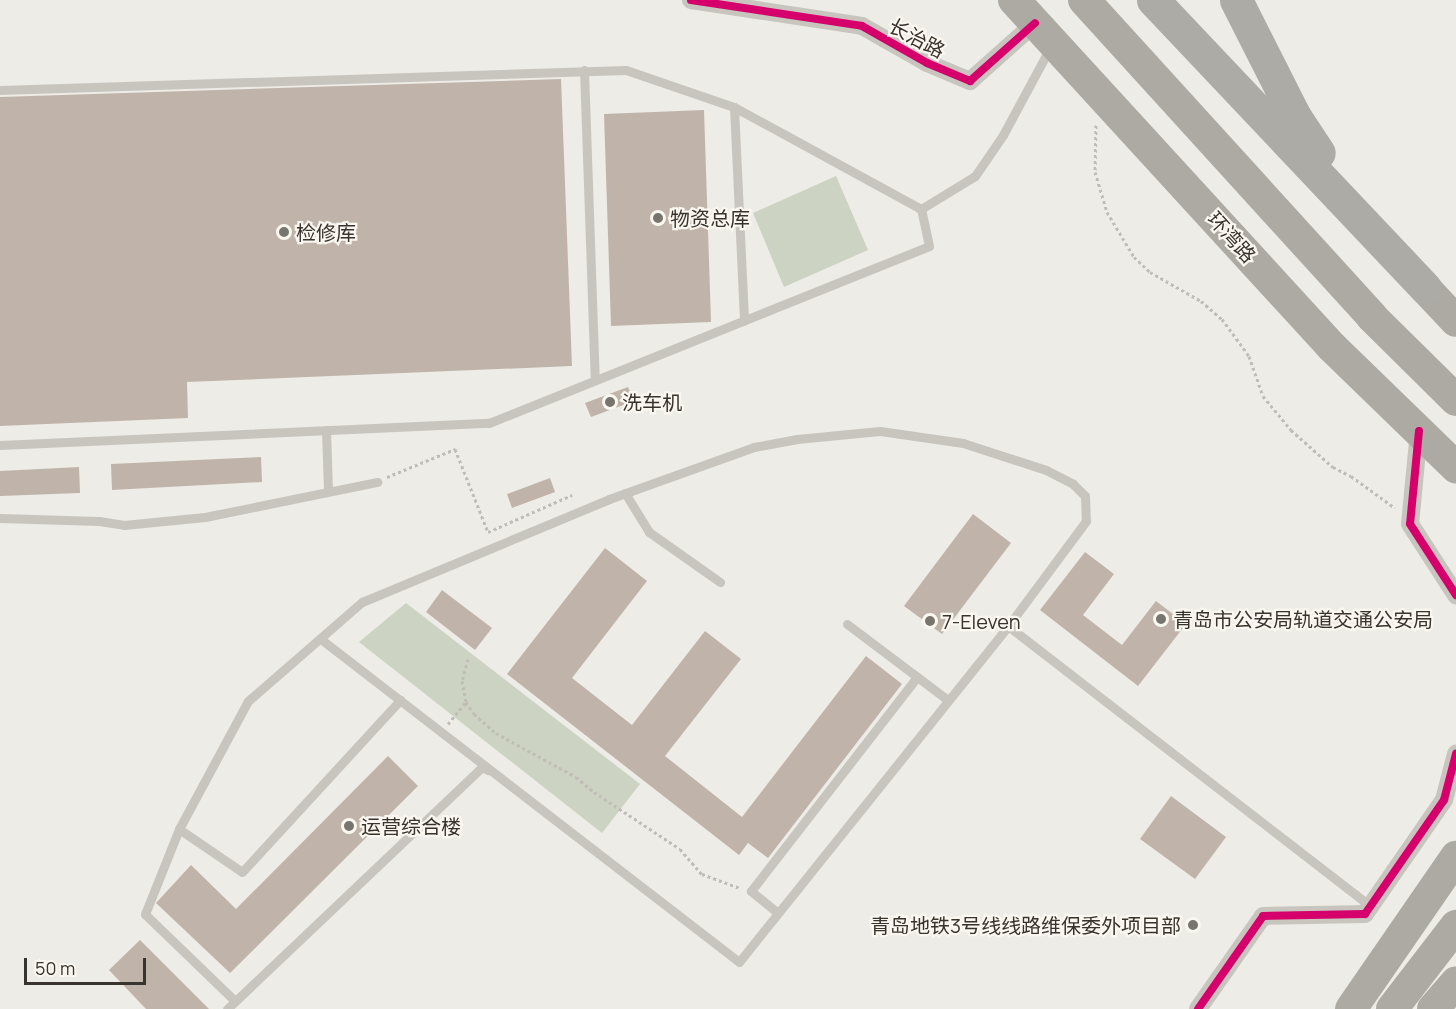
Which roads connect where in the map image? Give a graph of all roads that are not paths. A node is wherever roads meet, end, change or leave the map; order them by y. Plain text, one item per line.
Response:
1 (692, 0) edge
2 (1014, 0) edge
3 (1084, 0) edge
4 (1153, 0) edge
5 (1236, 0) edge
6 (1044, 32) junction
7 (584, 70) junction
8 (0, 90) edge
9 (734, 107) junction
10 (921, 209) junction
11 (1374, 235) junction
12 (1425, 288) joint
13 (744, 321) junction
14 (1456, 321) edge
15 (595, 380) junction
16 (1456, 400) edge
17 (326, 430) junction
18 (1419, 431) junction
19 (0, 445) edge
20 (1450, 460) edge
21 (378, 482) road end
22 (1456, 485) edge
23 (328, 491) junction
24 (625, 493) junction
25 (0, 518) edge
26 (720, 582) dead end
27 (1456, 595) edge
28 (847, 624) dead end
29 (1008, 626) junction
30 (322, 640) junction
31 (917, 677) junction
32 (400, 700) junction
33 (948, 700) junction
34 (1456, 754) edge
35 (492, 772) junction
36 (179, 829) junction
37 (1456, 856) edge
38 (1370, 906) junction
39 (778, 913) junction
40 (1456, 926) edge
41 (1456, 953) edge
42 (1456, 983) edge
43 (235, 1001) junction
44 (227, 1009) edge
45 (1198, 1009) edge
46 (1351, 1009) edge
47 (1392, 1009) edge
48 (1413, 1009) edge
49 (1432, 1009) edge

1 - 6 street, 长治路
2 - 6 highway, 环湾路
3 - 16 highway
4 - 11 highway
5 - 11 highway
6 - 10 lane
6 - 18 highway, 环湾路
7 - 8 lane
7 - 9 lane
7 - 15 lane
9 - 10 lane
9 - 13 lane
10 - 13 lane
11 - 12 highway
12 - 14 highway
13 - 15 lane
15 - 17 lane
17 - 19 lane
17 - 23 lane
18 - 20 highway, 环湾路
18 - 27 street
20 - 22 highway
21 - 23 lane
23 - 25 lane
24 - 26 lane
24 - 29 lane
24 - 30 lane
28 - 31 lane
29 - 33 lane
29 - 38 lane
30 - 32 lane
30 - 36 lane
31 - 33 lane
31 - 39 lane
32 - 35 lane
32 - 36 lane
33 - 39 lane
34 - 38 street
35 - 39 lane
35 - 43 lane
36 - 43 lane
37 - 46 highway
38 - 45 street
40 - 47 highway
41 - 48 highway
42 - 49 highway
43 - 44 lane

